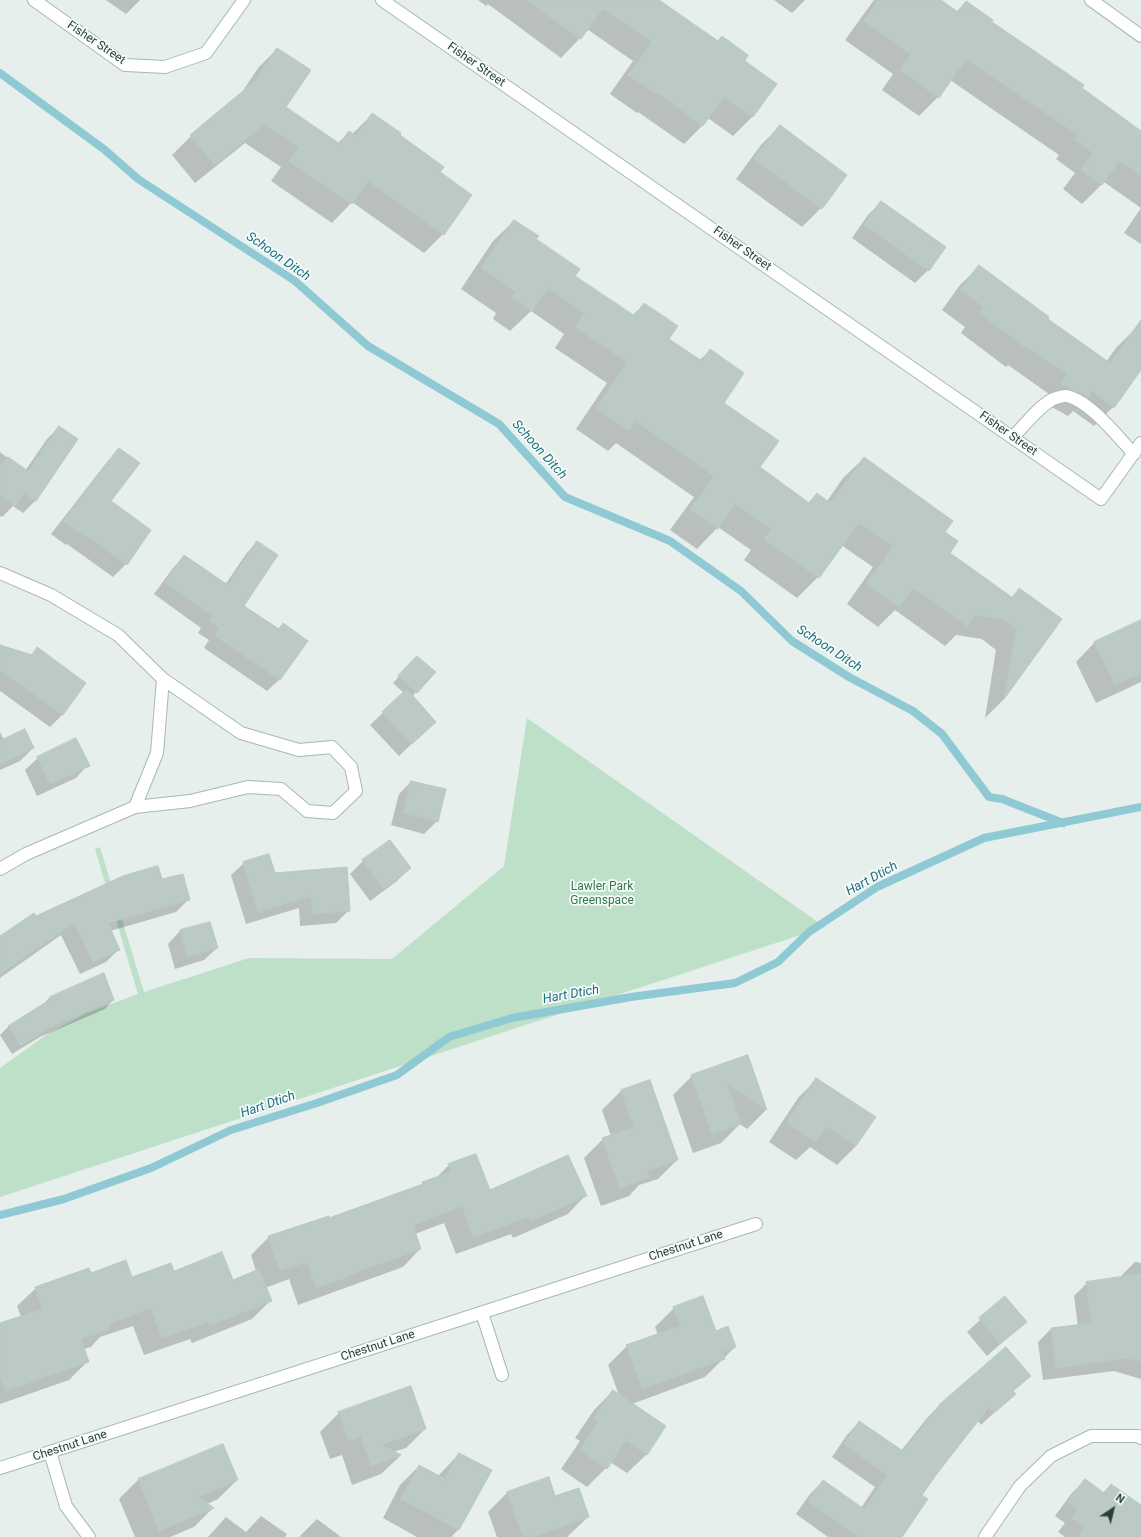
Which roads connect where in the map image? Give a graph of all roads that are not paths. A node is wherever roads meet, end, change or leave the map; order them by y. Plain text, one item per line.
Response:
1 (34, 0) edge
2 (244, 0) edge
3 (382, 0) edge
4 (1091, 0) edge
5 (1141, 36) edge
6 (1013, 438) junction
7 (1141, 444) edge
8 (1134, 454) junction
9 (0, 573) edge
10 (163, 679) junction
11 (135, 807) junction
12 (0, 869) edge
13 (756, 1224) dead end
14 (482, 1312) junction
15 (502, 1375) dead end
16 (1140, 1437) edge
17 (50, 1452) junction
18 (0, 1468) edge
19 (89, 1537) edge
20 (985, 1537) edge

1 - 2 street, Fisher Street
3 - 6 street, Fisher Street
4 - 5 street
6 - 8 street
6 - 8 street, Fisher Street
7 - 8 street
9 - 10 street
10 - 11 street
10 - 11 street
11 - 12 street
13 - 14 street, Chestnut Lane
14 - 15 street
14 - 17 street, Chestnut Lane
16 - 20 street
17 - 18 street, Chestnut Lane
17 - 19 street

